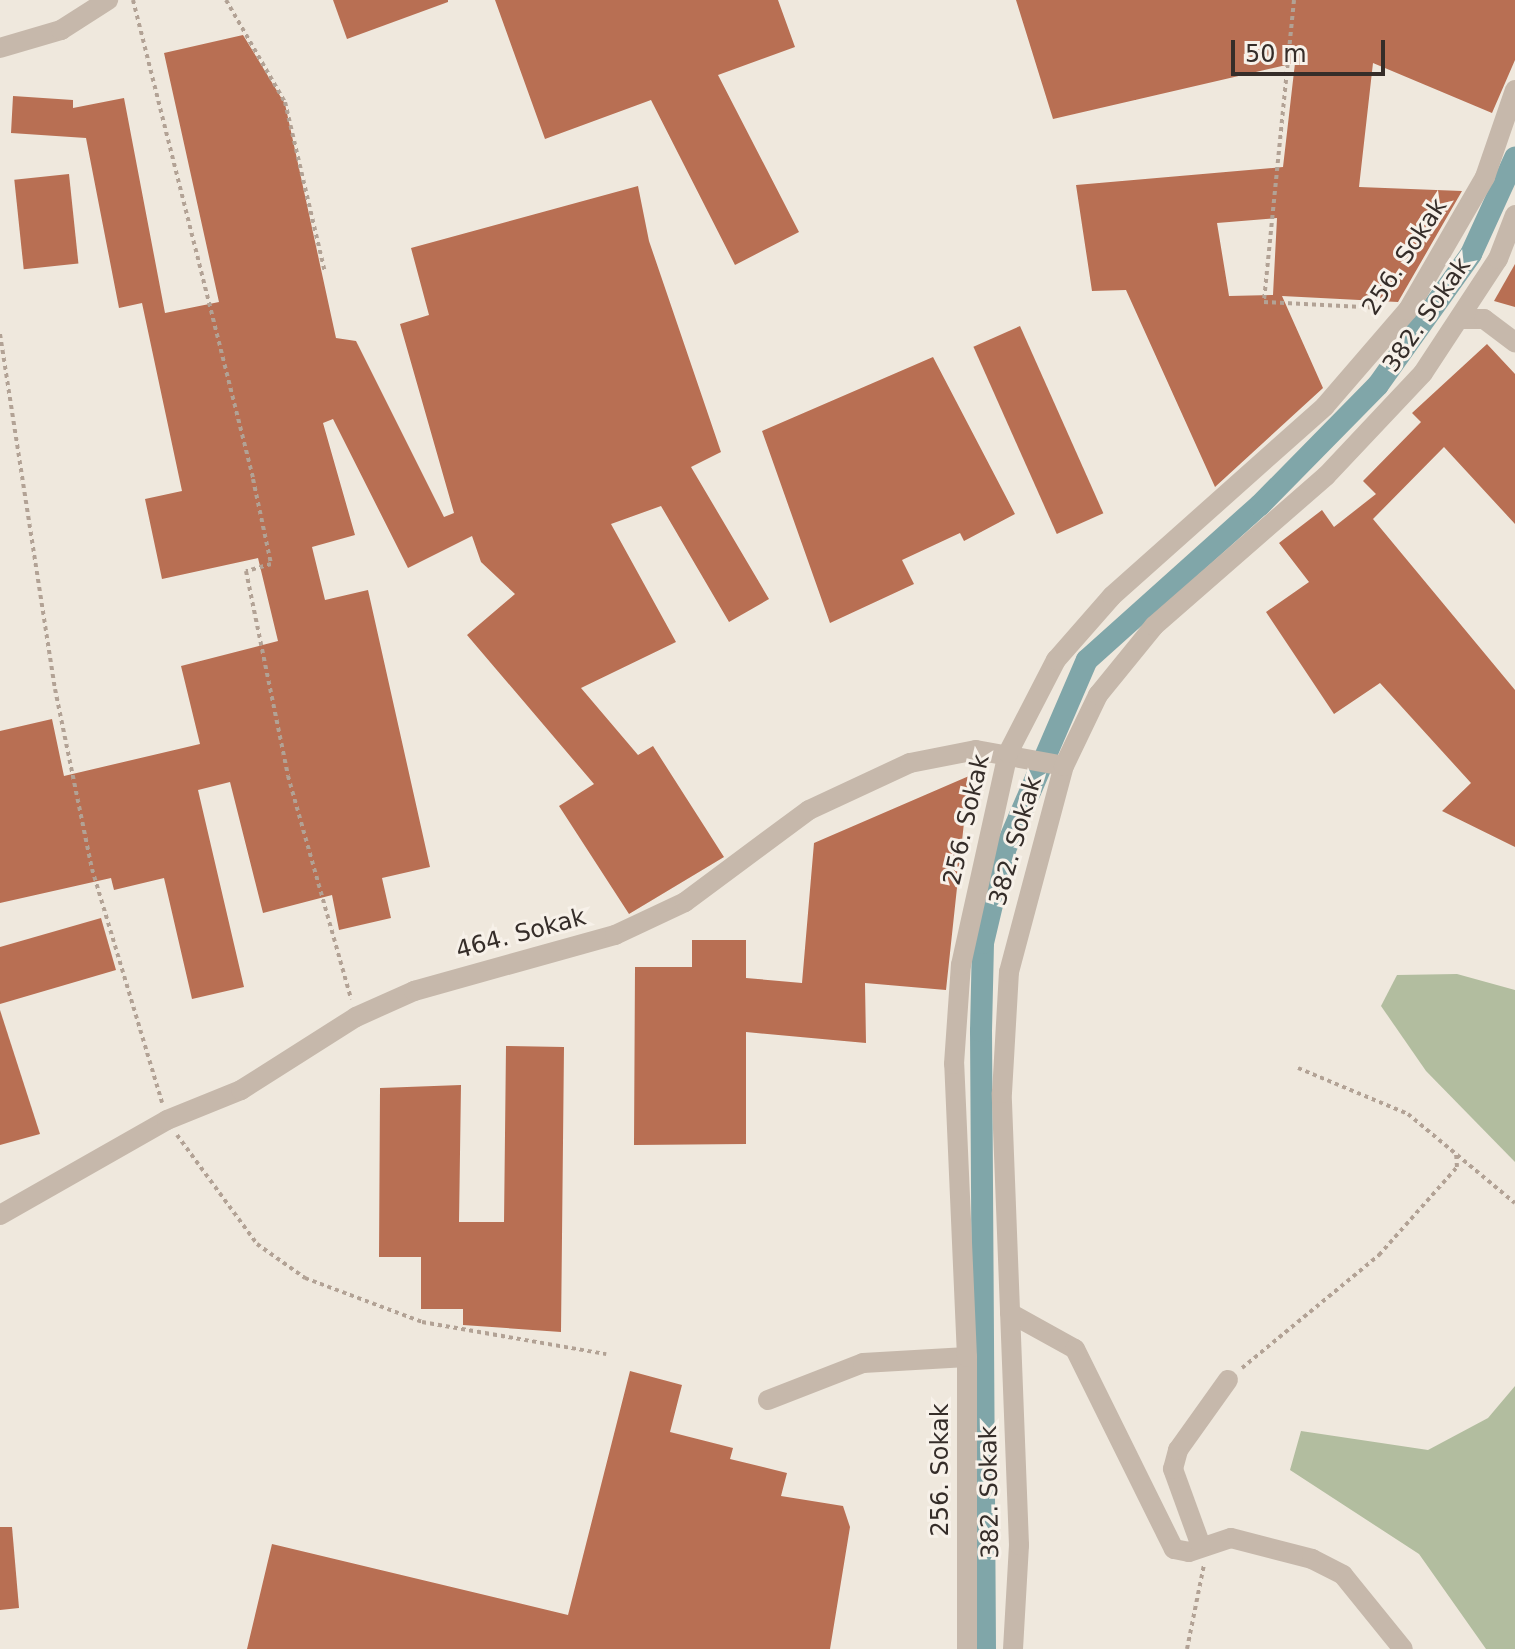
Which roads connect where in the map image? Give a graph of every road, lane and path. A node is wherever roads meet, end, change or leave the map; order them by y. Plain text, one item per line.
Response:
1 (108, 0) edge
2 (133, 0) edge
3 (226, 0) edge
4 (1294, 0) edge
5 (0, 48) edge
6 (1515, 90) edge
7 (1515, 215) edge
8 (325, 272) dead end
9 (1408, 310) junction
10 (1461, 319) junction
11 (0, 334) edge
12 (1515, 342) edge
13 (1017, 755) junction
14 (1063, 765) junction
15 (356, 1017) junction
16 (1298, 1068) dead end
17 (167, 1120) junction
18 (1456, 1151) junction
19 (1515, 1203) edge
20 (0, 1215) edge
21 (1010, 1313) junction
22 (606, 1354) dead end
23 (967, 1357) junction
24 (1228, 1380) joint
25 (768, 1400) dead end
26 (1201, 1546) junction
27 (967, 1649) edge
28 (1013, 1649) edge
29 (1187, 1649) edge
30 (1403, 1649) edge

1 - 5 street
2 - 15 path
3 - 8 path
4 - 9 path
6 - 9 street, 256. Sokak
7 - 10 street, 382. Sokak
9 - 13 street, 256. Sokak
10 - 12 street
10 - 14 street, 382. Sokak
11 - 17 path
13 - 14 street, 464. Sokak
13 - 15 street, 464. Sokak
13 - 23 street, 256. Sokak
14 - 21 street, 382. Sokak
15 - 17 street, 464. Sokak
16 - 18 path
17 - 20 street, 464. Sokak
17 - 22 path
18 - 19 path
18 - 24 path
21 - 26 street
21 - 28 street, 382. Sokak
23 - 25 street
23 - 27 street, 256. Sokak
24 - 26 street
26 - 29 path
26 - 30 street

